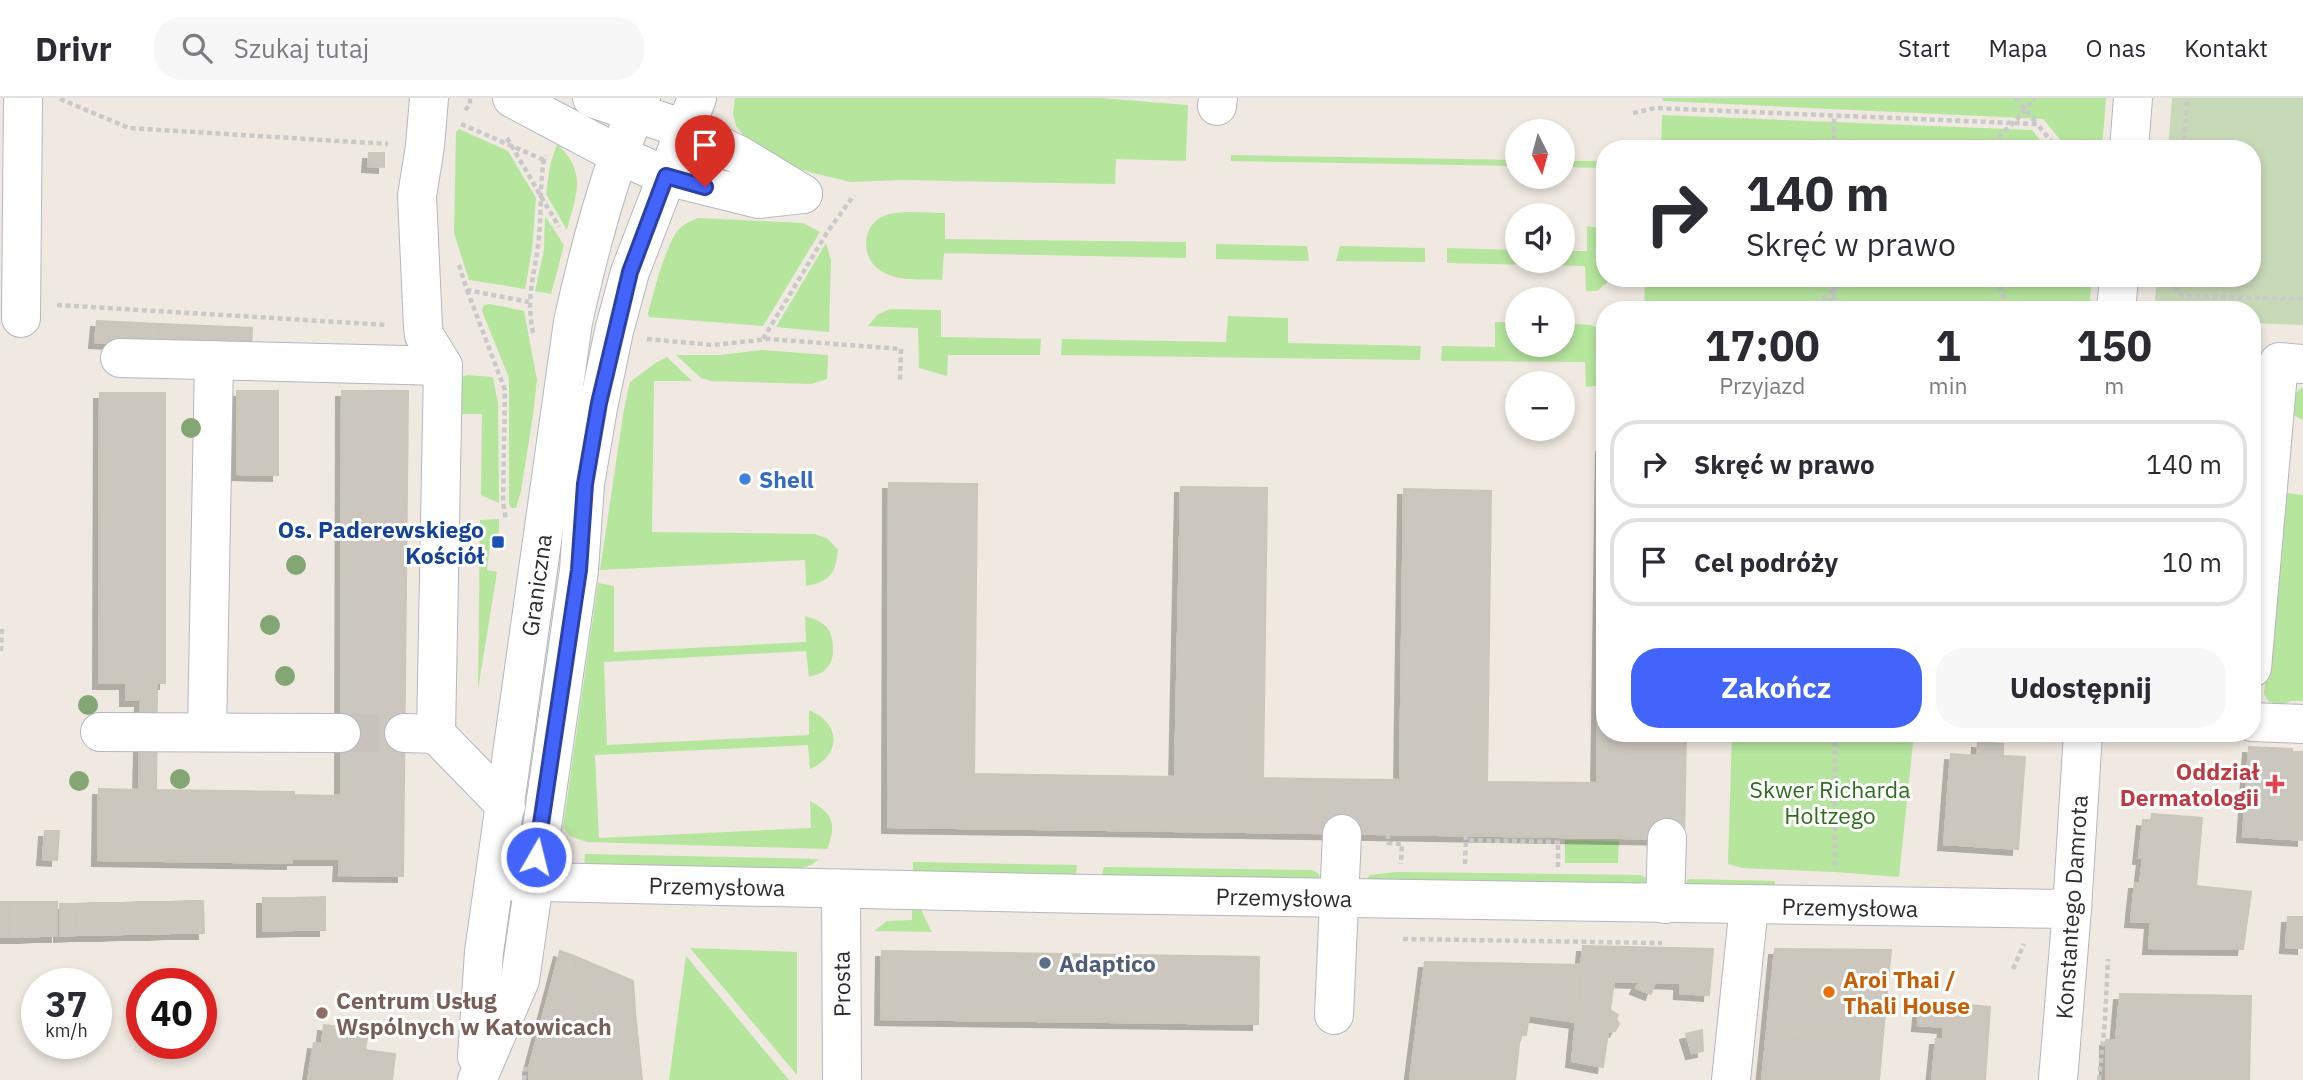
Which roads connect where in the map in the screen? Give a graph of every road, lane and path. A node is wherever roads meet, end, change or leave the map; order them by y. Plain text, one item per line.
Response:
1 (23, 98) edge
2 (57, 98) edge
3 (470, 98) edge
4 (592, 98) edge
5 (1655, 98) edge
6 (2016, 98) edge
7 (2035, 98) edge
8 (2133, 98) edge
9 (2188, 98) edge
10 (638, 105) edge
11 (1655, 108) junction
12 (2025, 108) junction
13 (507, 113) edge
14 (691, 113) edge
15 (1633, 113) dead end
16 (1834, 115) junction
17 (434, 119) edge
18 (2013, 123) junction
19 (2037, 124) junction
20 (1834, 140) edge
21 (1995, 140) edge
22 (2050, 140) edge
23 (2130, 140) edge
24 (2185, 140) edge
25 (548, 146) dead end
26 (512, 147) junction
27 (619, 155) junction
28 (544, 160) junction
29 (666, 176) junction
30 (854, 195) dead end
31 (541, 197) junction
32 (564, 236) dead end
33 (456, 256) dead end
34 (1834, 287) edge
35 (1839, 287) edge
36 (2175, 287) edge
37 (467, 290) junction
38 (1834, 292) junction
39 (2303, 299) edge
40 (1822, 301) edge
41 (1830, 301) edge
42 (1834, 301) edge
43 (529, 302) junction
44 (22, 310) joint
45 (530, 314) dead end
46 (423, 327) junction
47 (643, 338) dead end
48 (763, 339) junction
49 (120, 358) dead end
50 (214, 360) junction
51 (2303, 364) edge
52 (443, 366) junction
53 (900, 380) dead end
54 (506, 523) dead end
55 (2261, 566) edge
56 (2, 628) dead end
57 (1, 651) edge
58 (2261, 722) edge
59 (2303, 724) edge
60 (100, 732) dead end
61 (207, 732) junction
62 (341, 733) tunnel mouth
63 (1835, 742) edge
64 (2082, 742) edge
65 (506, 806) junction
66 (1342, 834) dead end
67 (1388, 834) dead end
68 (1667, 838) dead end
69 (1401, 865) dead end
70 (1465, 866) dead end
71 (1558, 868) dead end
72 (1834, 878) dead end
73 (495, 881) junction
74 (533, 883) junction
75 (841, 889) junction
76 (1340, 898) junction
77 (1665, 904) junction
78 (1749, 905) junction
79 (2072, 909) junction
80 (1403, 939) dead end
81 (2018, 939) dead end
82 (1672, 943) dead end
83 (2025, 944) dead end
84 (1334, 1014) dead end
85 (2105, 1020) dead end
86 (476, 1080) edge
87 (842, 1080) edge
88 (1731, 1080) edge
89 (2058, 1080) edge
90 (2099, 1080) edge

1 - 44 street
2 - 17 path
3 - 17 path
4 - 10 street
5 - 11 path
6 - 12 path
7 - 12 path
8 - 23 street
9 - 24 path
10 - 14 street
10 - 27 street, Graniczna
11 - 15 path
11 - 16 path
12 - 18 path
12 - 19 path
13 - 26 path
13 - 27 street
14 - 29 street, Graniczna
14 - 29 street
16 - 18 path
16 - 20 path
17 - 26 path
17 - 46 street
18 - 19 path
18 - 21 path
19 - 22 path
25 - 28 path
26 - 28 path
26 - 31 path
27 - 29 street
27 - 65 street, Graniczna
28 - 31 path
29 - 74 street, Graniczna
30 - 48 path
31 - 32 path
31 - 43 path
33 - 37 path
34 - 38 path
35 - 38 path
36 - 39 path
37 - 43 path
37 - 54 path
38 - 40 path
38 - 41 path
38 - 42 path
43 - 45 path
44 - 46 path
46 - 52 street
47 - 48 path
48 - 53 path
49 - 50 street
50 - 52 street
50 - 61 street
51 - 55 street
52 - 65 street
56 - 57 path
58 - 59 street
60 - 61 street
61 - 62 street
63 - 72 path
64 - 79 street, Konstantego Damrota
65 - 73 street, Graniczna
66 - 76 street
67 - 69 path
68 - 77 street
70 - 71 path
73 - 74 street, Przemysłowa
73 - 86 street, Graniczna
74 - 75 street, Przemysłowa
74 - 86 street, Graniczna
75 - 76 street, Przemysłowa
75 - 87 street, Prosta
76 - 77 street, Przemysłowa
76 - 84 street
77 - 78 street, Przemysłowa
78 - 79 street, Przemysłowa
78 - 88 street
79 - 89 street, Konstantego Damrota
80 - 82 path
81 - 83 path
85 - 90 path

